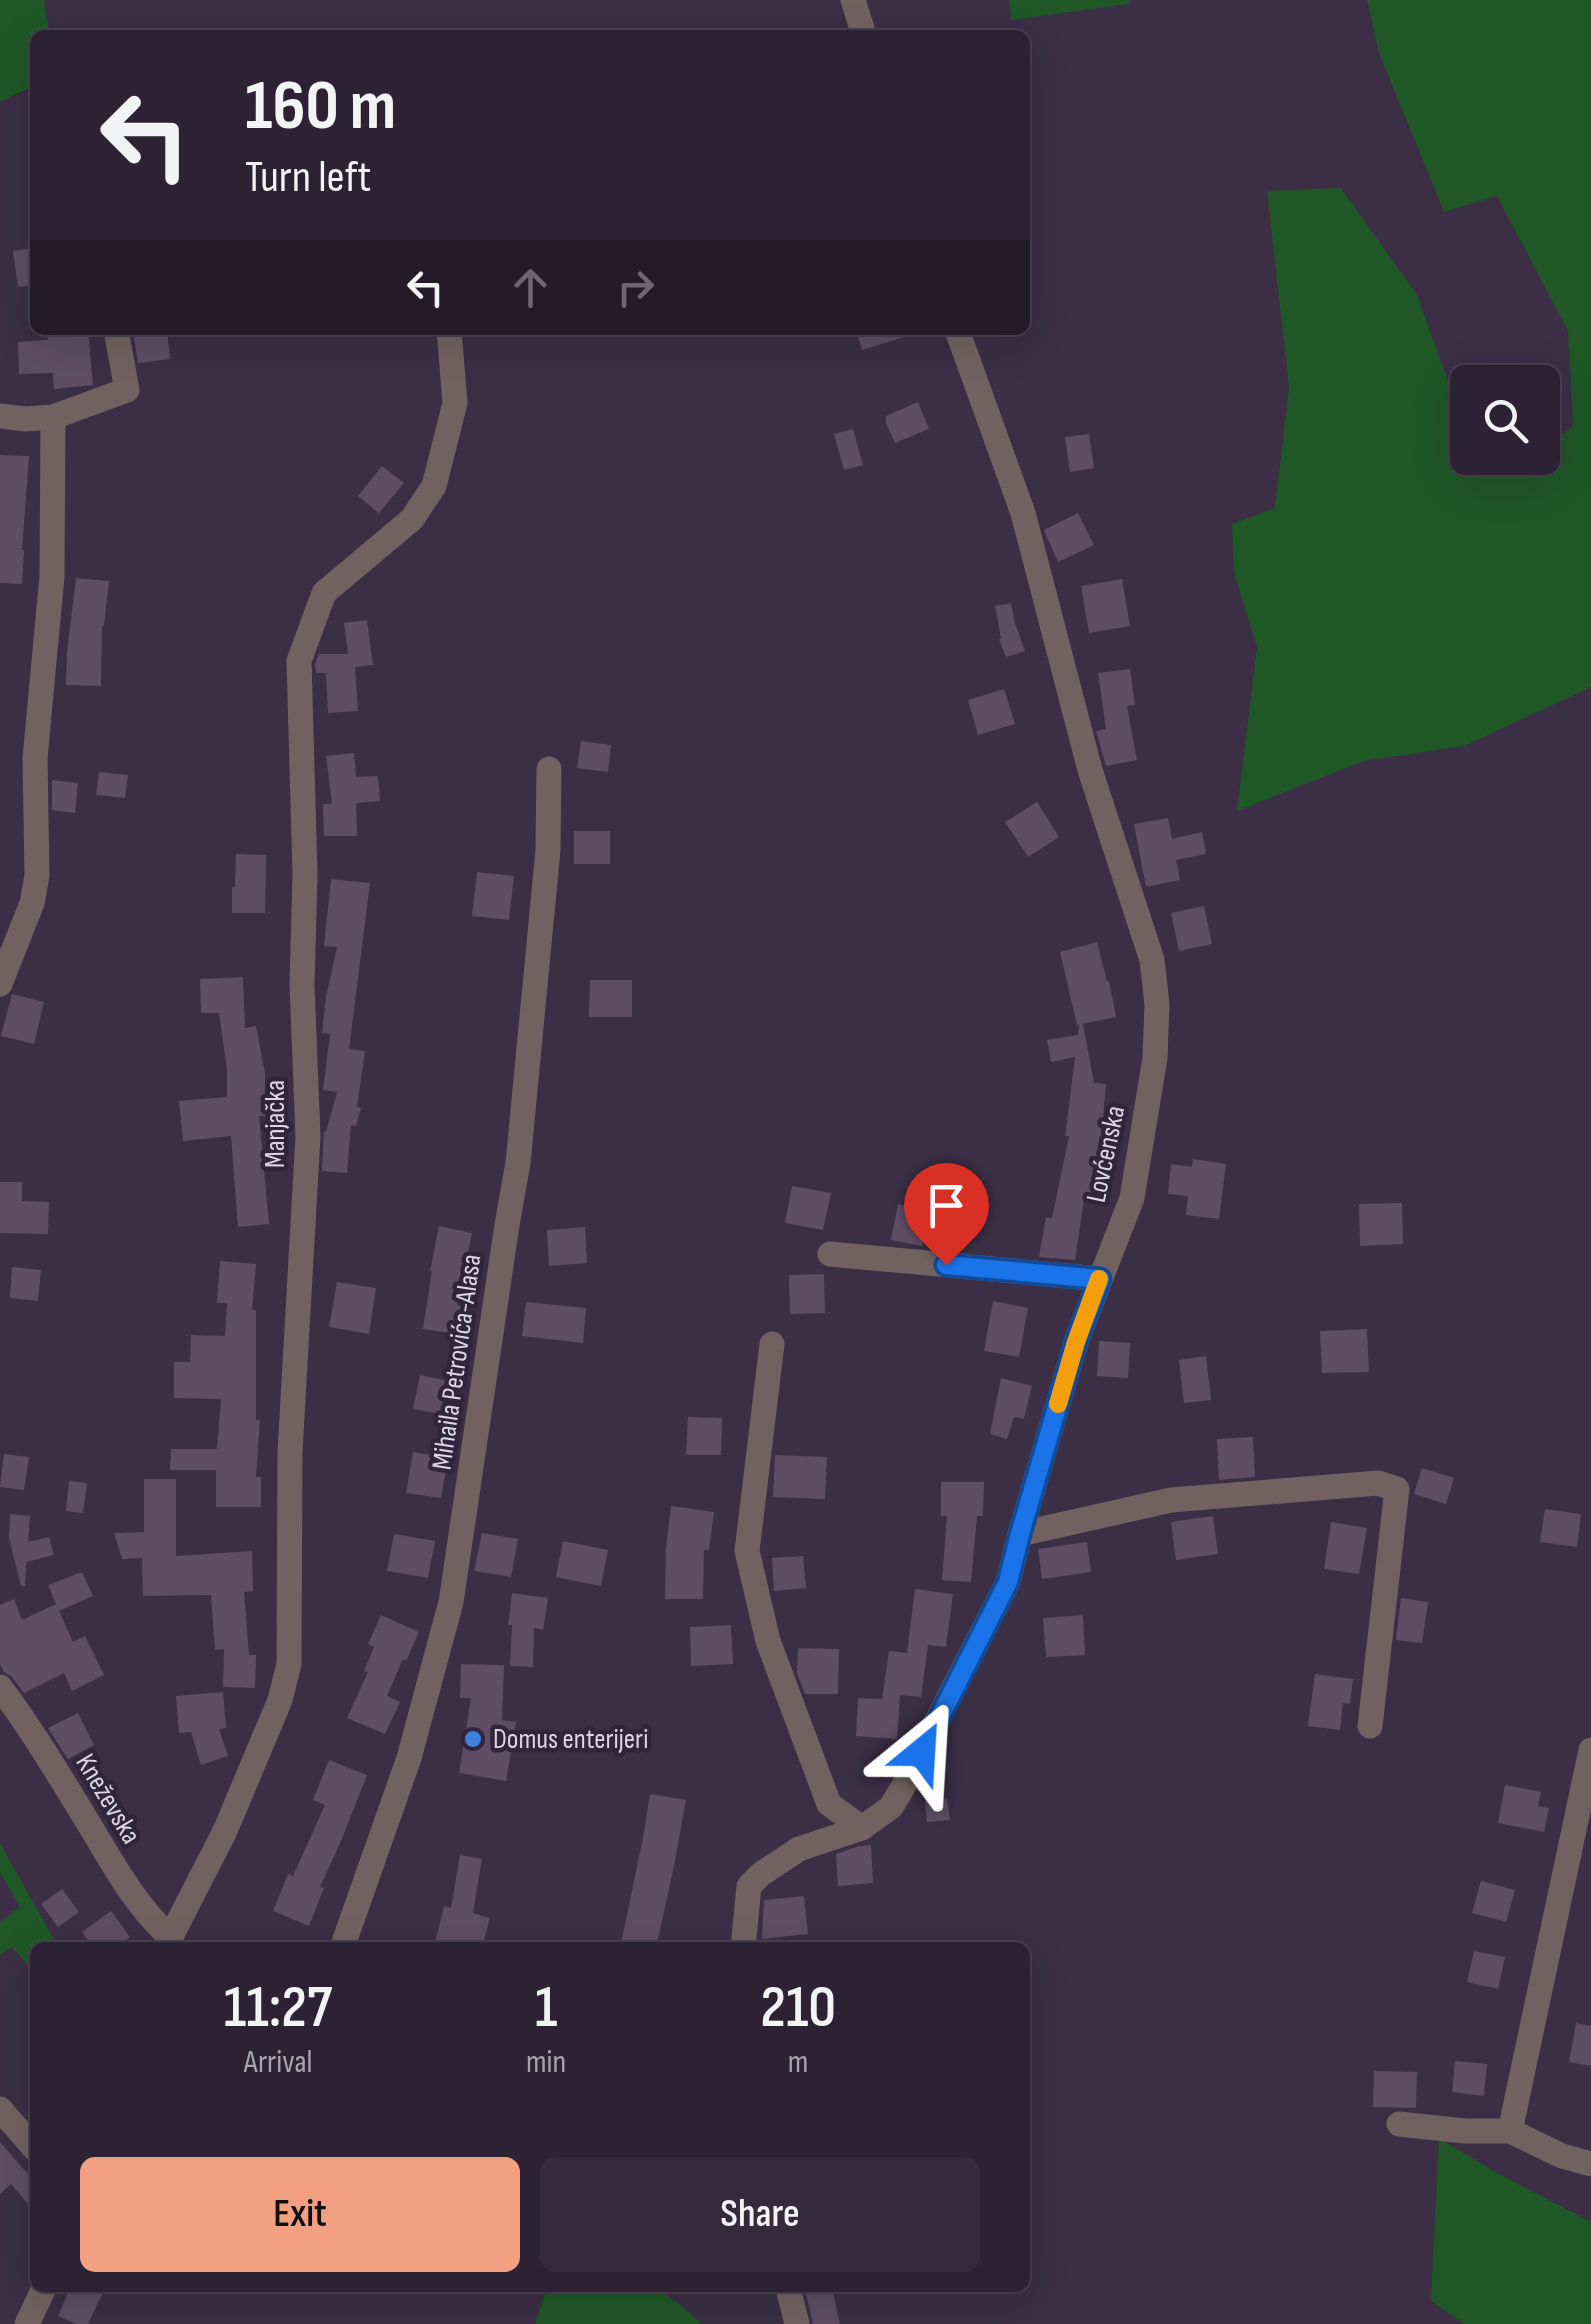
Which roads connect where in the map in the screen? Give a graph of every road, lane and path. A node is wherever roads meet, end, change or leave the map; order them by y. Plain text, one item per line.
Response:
1 (853, 0) edge
2 (862, 30) edge
3 (117, 335) edge
4 (449, 335) edge
5 (960, 335) edge
6 (0, 416) edge
7 (52, 417) junction
8 (550, 769) dead end
9 (0, 984) edge
10 (830, 1254) dead end
11 (1100, 1279) junction
12 (772, 1344) dead end
13 (1020, 1534) junction
14 (0, 1687) edge
15 (1370, 1726) dead end
16 (1591, 1750) edge
17 (862, 1828) junction
18 (168, 1942) edge
19 (344, 1942) edge
20 (744, 1942) edge
21 (0, 2109) edge
22 (1400, 2124) dead end
23 (1510, 2131) junction
24 (30, 2143) edge
25 (1591, 2164) edge
26 (42, 2292) edge
27 (789, 2292) edge
28 (28, 2324) edge
29 (797, 2324) edge

1 - 2 street
3 - 7 street
4 - 18 street, Manjačka
5 - 11 street, Lovćenska
6 - 7 street
7 - 9 street
8 - 19 street, Mihaila Petrovića-Alasa
10 - 11 street
11 - 13 street, Lovćenska
12 - 17 street
13 - 15 street
13 - 17 street, Lovćenska
14 - 18 street, Kneževska
16 - 23 street
17 - 20 street, Lovćenska
21 - 24 street
22 - 23 street
23 - 25 street
26 - 28 street
27 - 29 street

